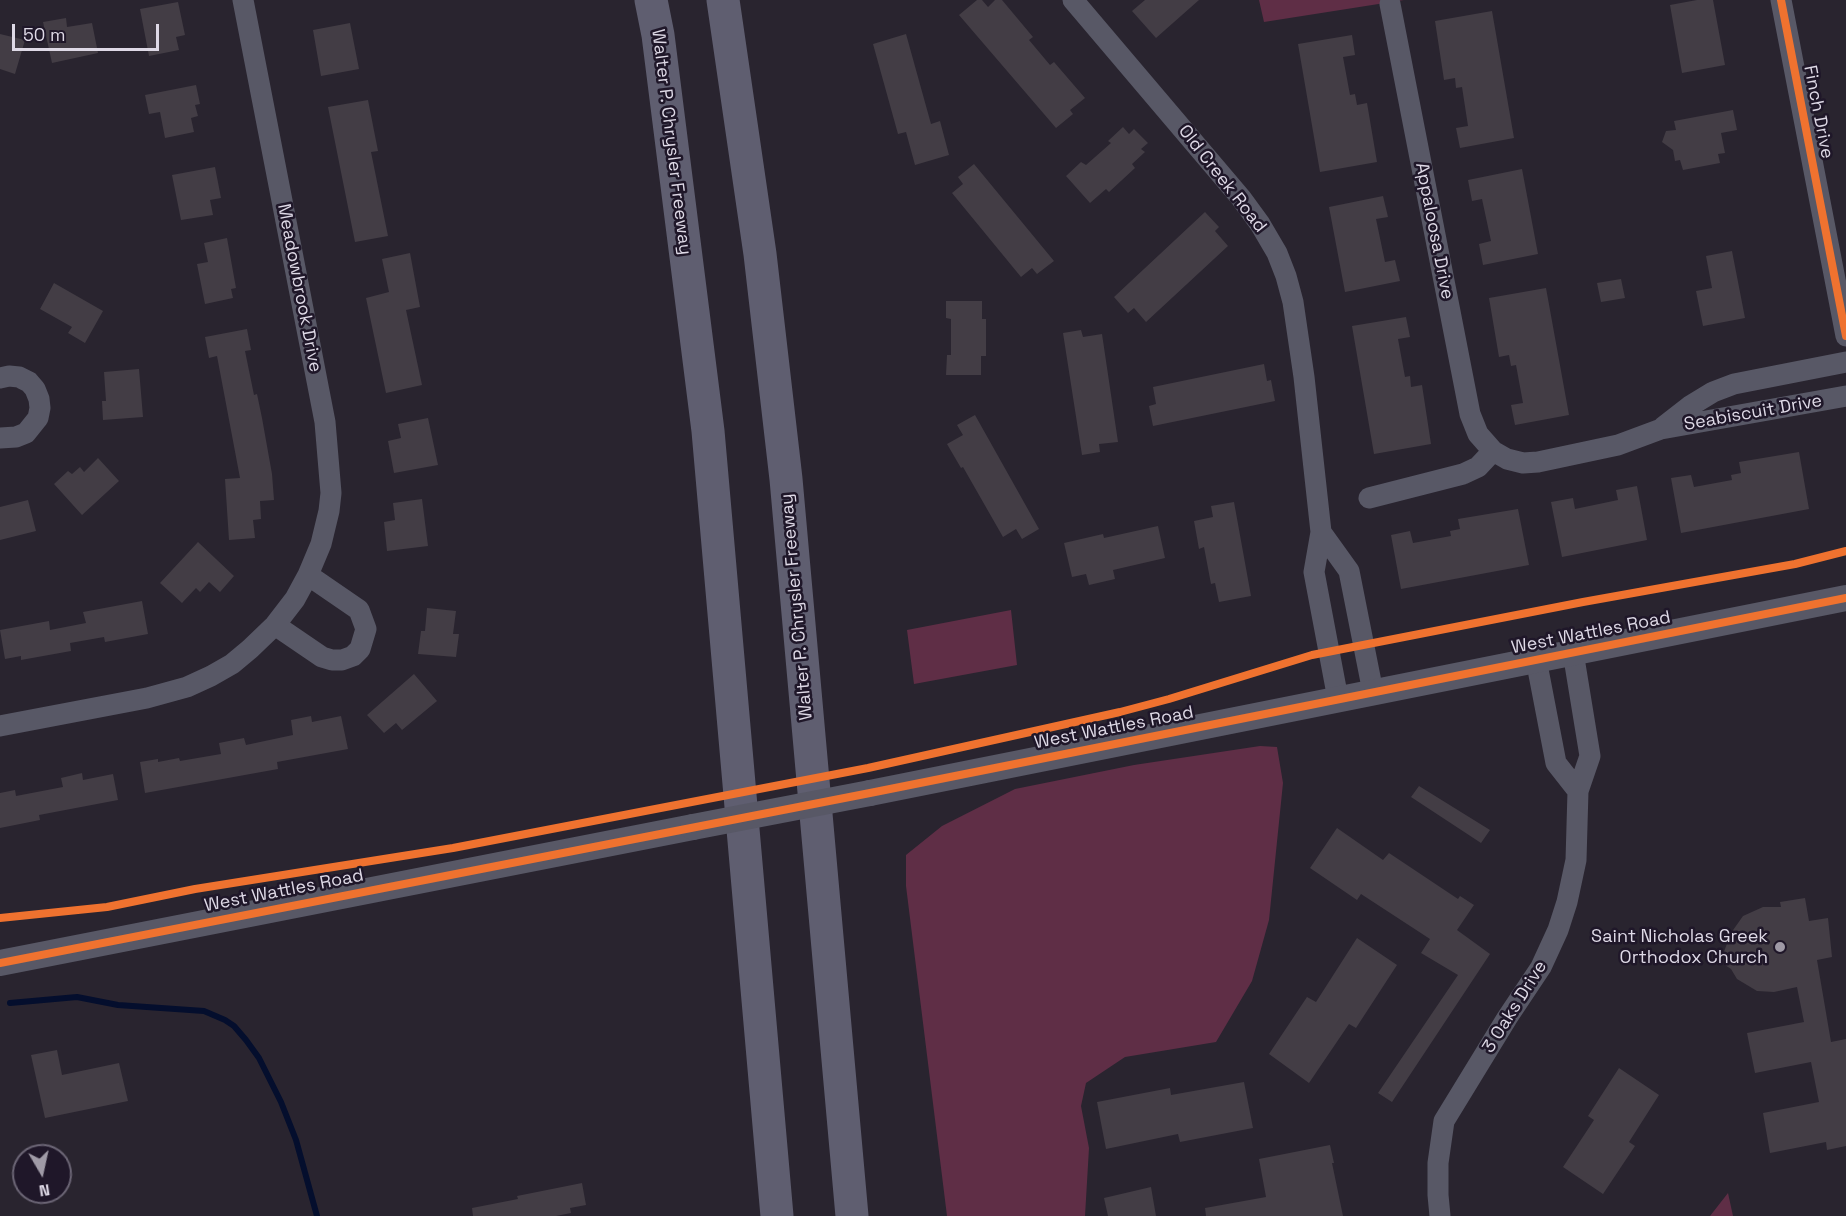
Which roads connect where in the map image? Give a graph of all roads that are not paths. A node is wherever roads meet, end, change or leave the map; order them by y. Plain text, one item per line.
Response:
1 (243, 0) edge
2 (651, 0) edge
3 (723, 0) edge
4 (1073, 0) edge
5 (1781, 0) edge
6 (1390, 4) dead end
7 (1846, 336) edge
8 (1846, 362) edge
9 (0, 378) edge
10 (1846, 396) edge
11 (1660, 429) junction
12 (0, 438) edge
13 (1493, 451) junction
14 (1369, 498) dead end
15 (1322, 532) junction
16 (308, 574) junction
17 (1846, 598) edge
18 (275, 625) junction
19 (1572, 652) junction
20 (1536, 659) junction
21 (1373, 692) junction
22 (1338, 699) junction
23 (0, 726) edge
24 (1578, 791) junction
25 (0, 963) edge
26 (777, 1216) edge
27 (852, 1216) edge
28 (1440, 1216) edge

1 - 16 street, Meadowbrook Drive
2 - 26 highway, Walter P. Chrysler Freeway
3 - 27 highway, Walter P. Chrysler Freeway
4 - 15 street, Old Creek Road
5 - 7 street, Finch Drive
6 - 13 street, Appaloosa Drive
8 - 11 street, Seabiscuit Drive
9 - 12 street
10 - 11 street, Seabiscuit Drive
11 - 13 street, Seabiscuit Drive
13 - 14 street
15 - 21 street, Old Creek Road
15 - 22 street, Old Creek Road
16 - 18 street, Meadowbrook Drive
16 - 18 street
17 - 19 street, West Wattles Road
18 - 23 street, Meadowbrook Drive
19 - 20 street, West Wattles Road
19 - 24 street, 3 Oaks Drive
20 - 21 street, West Wattles Road
20 - 24 street
21 - 22 street, West Wattles Road
22 - 25 street, West Wattles Road, bridge
24 - 28 street, 3 Oaks Drive

